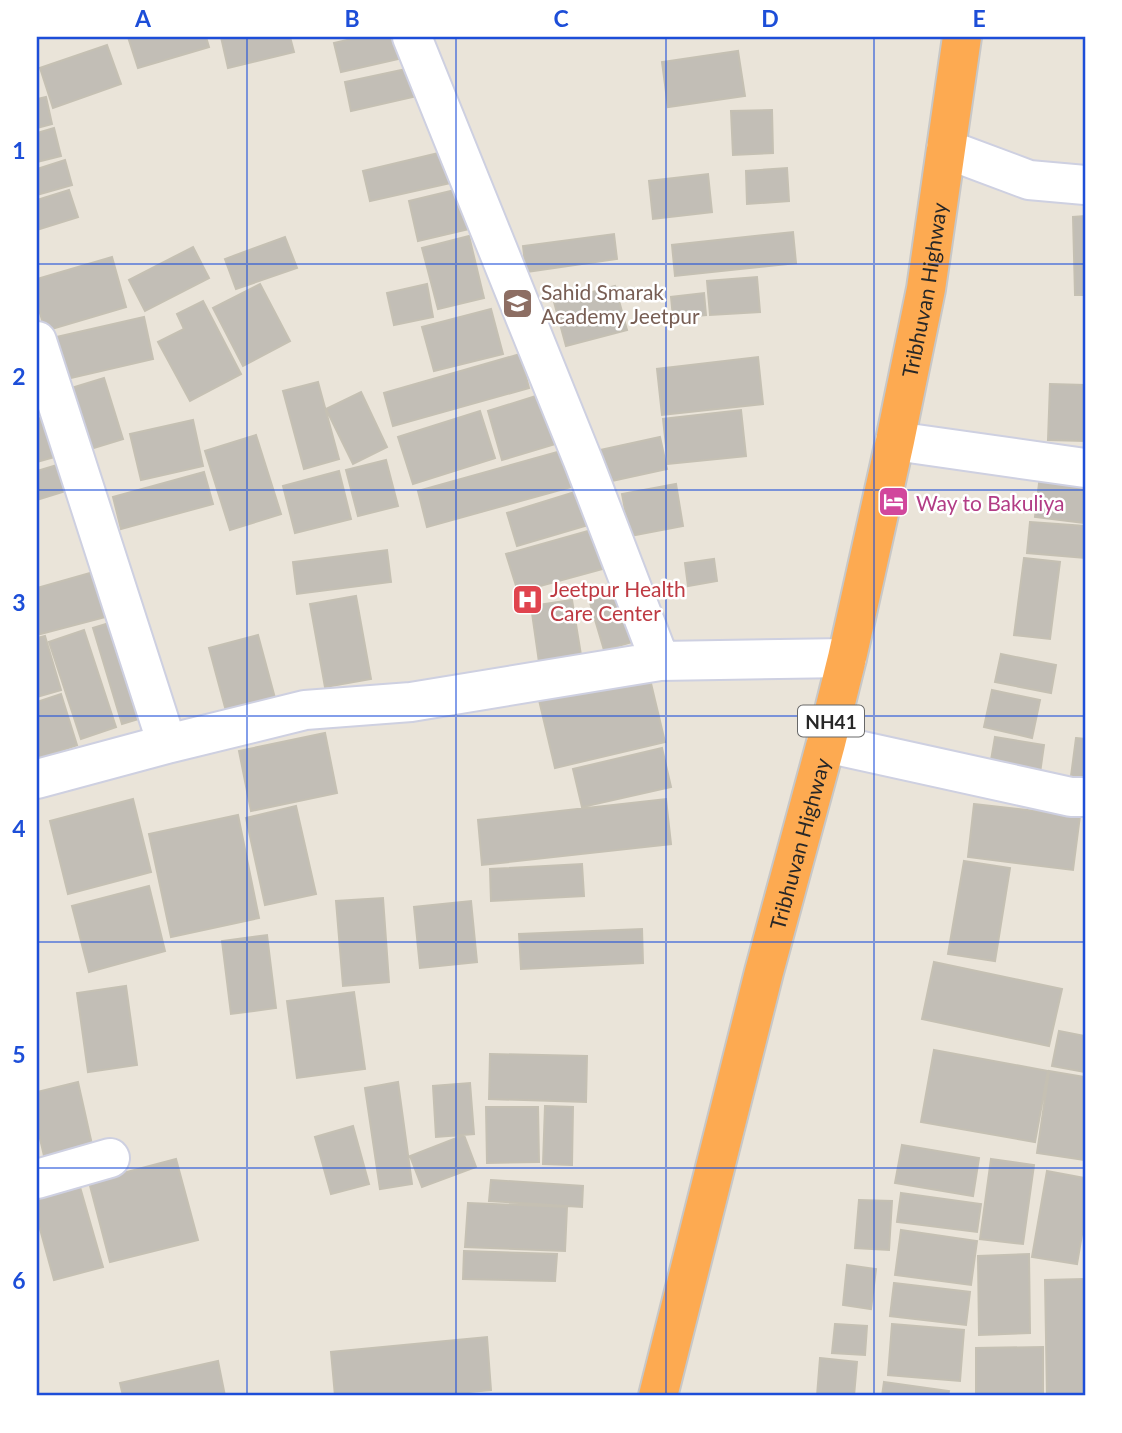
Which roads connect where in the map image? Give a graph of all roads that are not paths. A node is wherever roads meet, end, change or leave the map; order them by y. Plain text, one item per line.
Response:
1 (412, 37) edge
2 (962, 37) edge
3 (946, 149) junction
4 (1085, 185) edge
5 (37, 341) edge
6 (895, 441) junction
7 (1085, 468) edge
8 (847, 658) junction
9 (660, 662) junction
10 (826, 743) junction
11 (167, 744) junction
12 (37, 779) edge
13 (1085, 797) edge
14 (110, 1158) dead end
15 (37, 1179) edge
16 (658, 1396) edge

1 - 9 street
2 - 3 highway, Tribhuvan Highway / NH41
3 - 4 street
3 - 6 highway, Tribhuvan Highway / NH41
5 - 11 street
6 - 7 street
6 - 8 highway, Tribhuvan Highway / NH41
8 - 9 street
8 - 10 highway, Tribhuvan Highway / NH41
9 - 11 street
10 - 13 street
10 - 16 highway, Tribhuvan Highway / NH41
11 - 12 street
14 - 15 street

